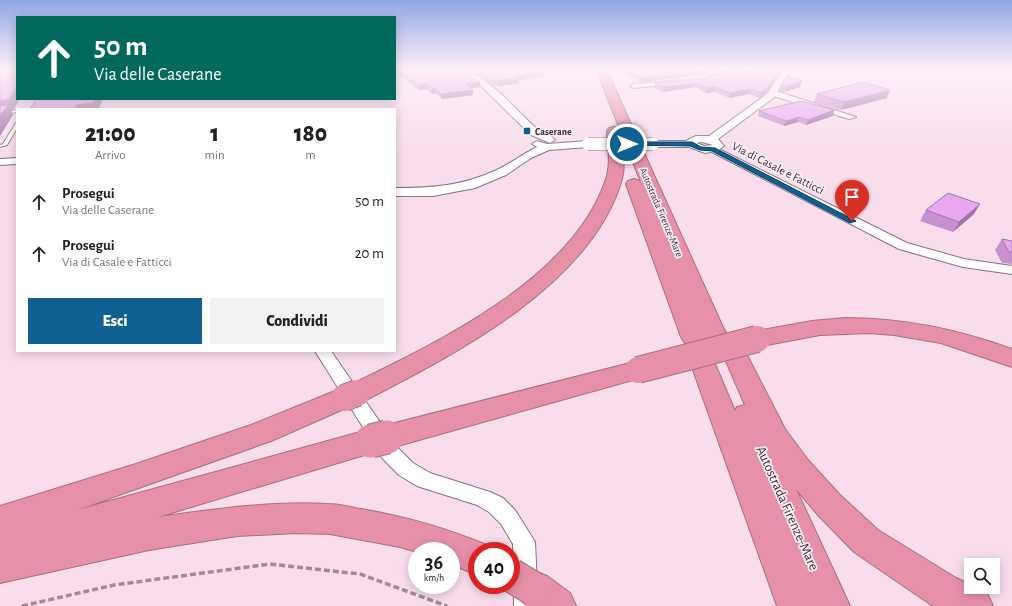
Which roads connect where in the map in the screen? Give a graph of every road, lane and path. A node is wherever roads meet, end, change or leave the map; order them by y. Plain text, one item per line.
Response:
1 (498, 97) edge
2 (601, 97) edge
3 (612, 97) edge
4 (767, 97) edge
5 (790, 97) edge
6 (16, 112) edge
7 (0, 114) edge
8 (852, 117) dead end
9 (16, 126) edge
10 (614, 131) junction
11 (545, 142) junction
12 (712, 145) junction
13 (0, 146) edge
14 (16, 161) edge
15 (0, 162) edge
16 (396, 192) edge
17 (1012, 270) edge
18 (719, 332) tunnel mouth
19 (693, 337) tunnel mouth
20 (324, 352) edge
21 (1012, 358) edge
22 (732, 359) junction
23 (245, 476) junction
24 (0, 521) edge
25 (0, 534) edge
26 (468, 554) edge
27 (5, 562) edge
28 (532, 594) edge
29 (22, 606) edge
30 (447, 606) edge
31 (796, 606) edge
32 (831, 606) edge
33 (974, 606) edge

1 - 11 street
2 - 10 highway, Autostrada Firenze-Mare
3 - 18 highway, Autostrada Firenze-Mare
4 - 12 street
5 - 8 street
6 - 7 lane
9 - 13 lane
10 - 19 highway, Autostrada Firenze-Mare
10 - 24 highway
11 - 12 street, bridge
11 - 16 street
12 - 17 street, Via di Casale e Fatticci
14 - 15 street
20 - 28 street
21 - 22 highway
22 - 23 highway, bridge
22 - 31 highway, Autostrada Firenze-Mare
22 - 32 highway, Autostrada Firenze-Mare
22 - 33 highway
23 - 25 highway
23 - 27 highway
26 - 27 highway
29 - 30 path

